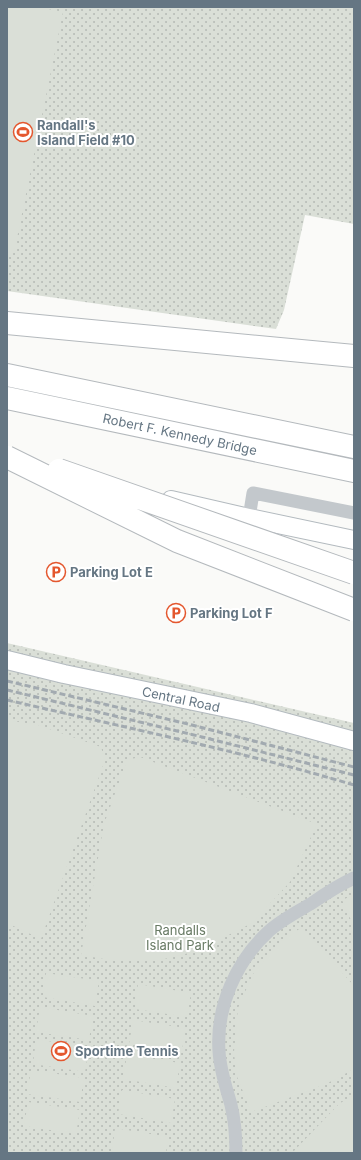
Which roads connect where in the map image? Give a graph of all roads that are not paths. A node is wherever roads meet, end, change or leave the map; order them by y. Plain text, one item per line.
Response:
1 (7, 323) edge
2 (354, 356) edge
3 (7, 375) edge
4 (7, 398) edge
5 (354, 447) edge
6 (7, 452) edge
7 (7, 458) edge
8 (7, 463) edge
9 (354, 470) edge
10 (354, 513) edge
11 (249, 518) junction
12 (354, 540) edge
13 (354, 573) edge
14 (354, 610) edge
15 (7, 660) edge
16 (354, 741) edge
17 (354, 878) edge
18 (236, 1153) edge

1 - 2 highway
3 - 5 highway, Robert F. Kennedy Bridge
4 - 9 highway, Robert F. Kennedy Bridge
6 - 13 highway, bridge
7 - 14 highway, bridge
8 - 11 street
10 - 11 street
11 - 12 street
15 - 16 street, Central Road
17 - 18 street

